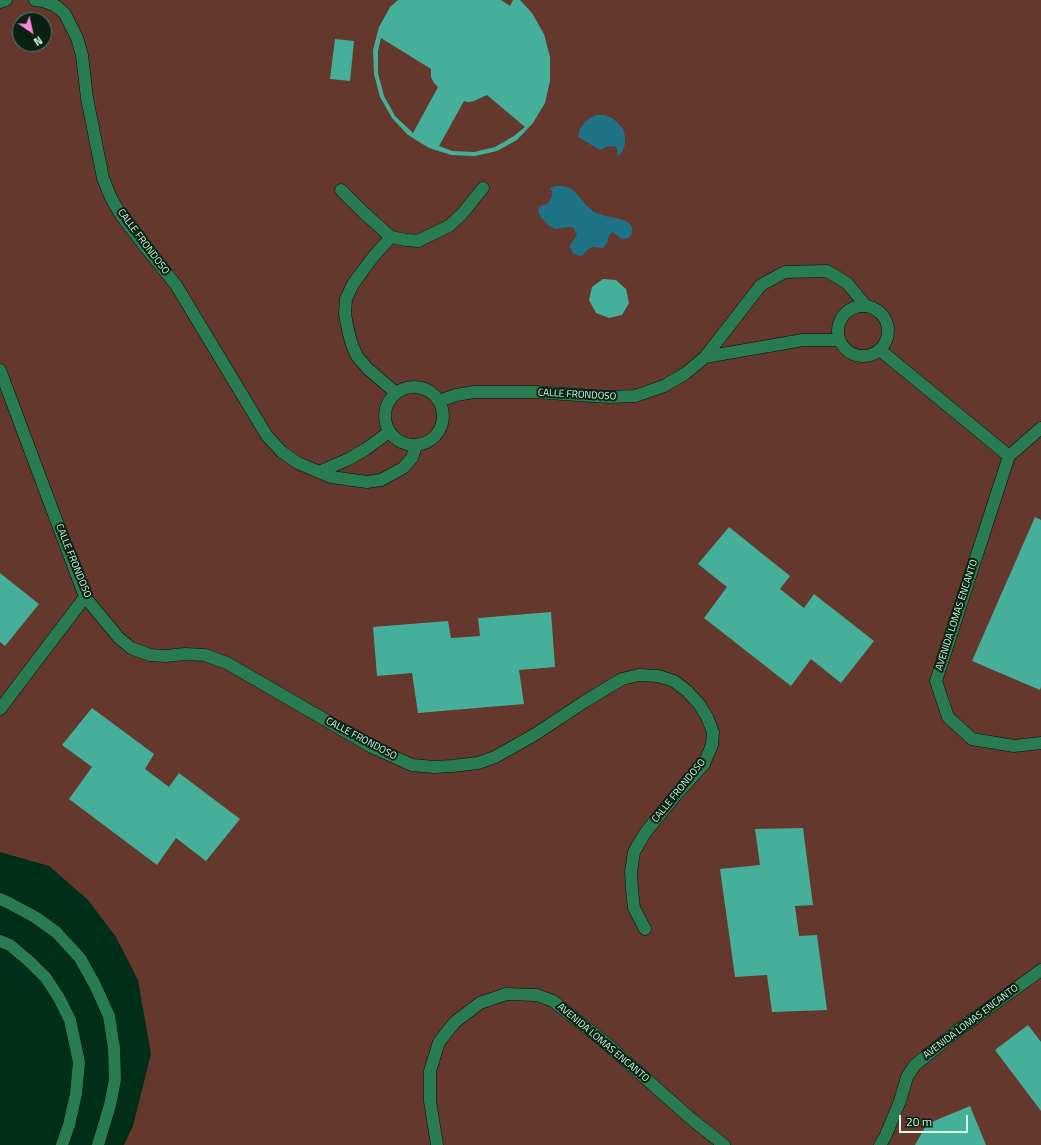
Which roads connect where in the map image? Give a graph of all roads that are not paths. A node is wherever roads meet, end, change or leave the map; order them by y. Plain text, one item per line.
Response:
1 (6, 0) edge
2 (35, 0) edge
3 (0, 2) edge
4 (483, 188) dead end
5 (341, 190) dead end
6 (391, 237) junction
7 (865, 305) junction
8 (839, 340) junction
9 (880, 350) junction
10 (705, 357) junction
11 (0, 370) edge
12 (396, 393) junction
13 (439, 401) junction
14 (1041, 428) edge
15 (389, 432) junction
16 (416, 446) junction
17 (1009, 456) junction
18 (319, 472) junction
19 (85, 597) junction
20 (0, 709) edge
21 (1041, 743) edge
22 (0, 899) edge
23 (645, 929) dead end
24 (0, 941) edge
25 (1041, 970) edge
26 (62, 1145) edge
27 (98, 1145) edge
28 (437, 1145) edge
29 (724, 1145) edge
30 (880, 1145) edge

1 - 3 street
2 - 18 street, CALLE FRONDOSO
4 - 6 street
5 - 6 street
6 - 12 street
7 - 8 street
7 - 9 street
7 - 10 street, CALLE FRONDOSO
8 - 9 street
8 - 10 street
9 - 17 street
10 - 13 street, CALLE FRONDOSO
11 - 19 street, CALLE FRONDOSO
12 - 13 street
12 - 15 street
13 - 16 street
14 - 17 street
15 - 16 street
15 - 18 street
16 - 18 street, CALLE FRONDOSO
17 - 21 street, AVENIDA LOMAS ENCANTO
19 - 20 street
19 - 23 street, CALLE FRONDOSO
22 - 27 street
24 - 26 street
25 - 30 street, AVENIDA LOMAS ENCANTO
28 - 29 street, AVENIDA LOMAS ENCANTO

